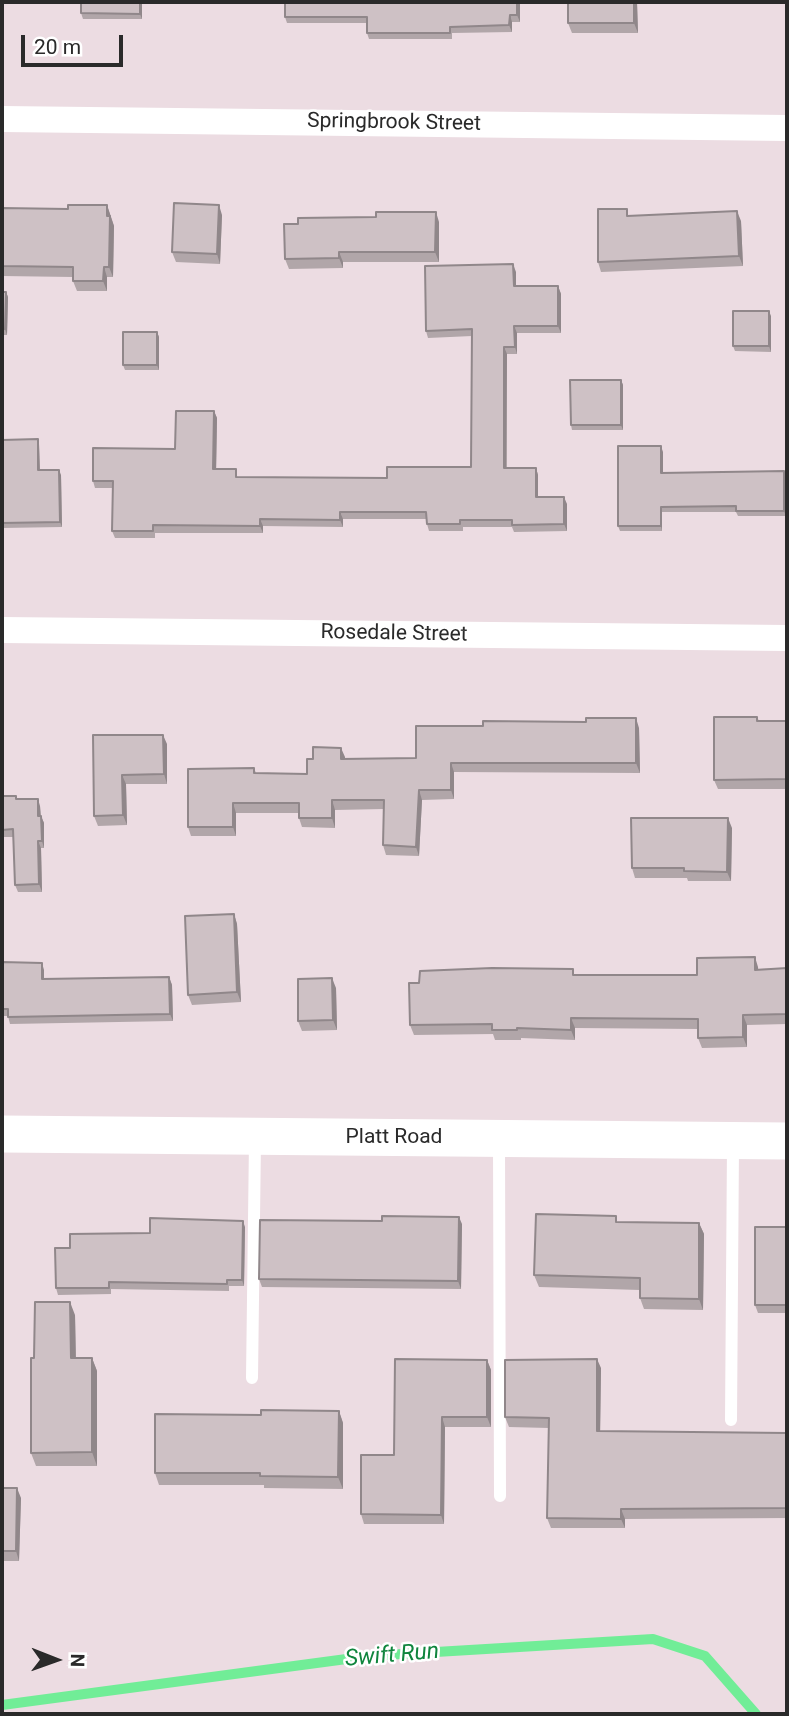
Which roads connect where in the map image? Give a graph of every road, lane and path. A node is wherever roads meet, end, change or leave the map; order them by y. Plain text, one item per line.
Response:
1 (2, 119) edge
2 (787, 128) edge
3 (2, 630) edge
4 (787, 638) edge
5 (2, 1135) edge
6 (256, 1136) junction
7 (499, 1139) junction
8 (733, 1141) junction
9 (787, 1141) edge
10 (252, 1378) dead end
11 (731, 1420) dead end
12 (500, 1496) dead end

1 - 2 street, Springbrook Street
3 - 4 street, Rosedale Street
5 - 6 main road, Platt Road
6 - 7 main road, Platt Road
6 - 10 lane
7 - 8 main road, Platt Road
7 - 12 lane
8 - 9 main road, Platt Road
8 - 11 lane

